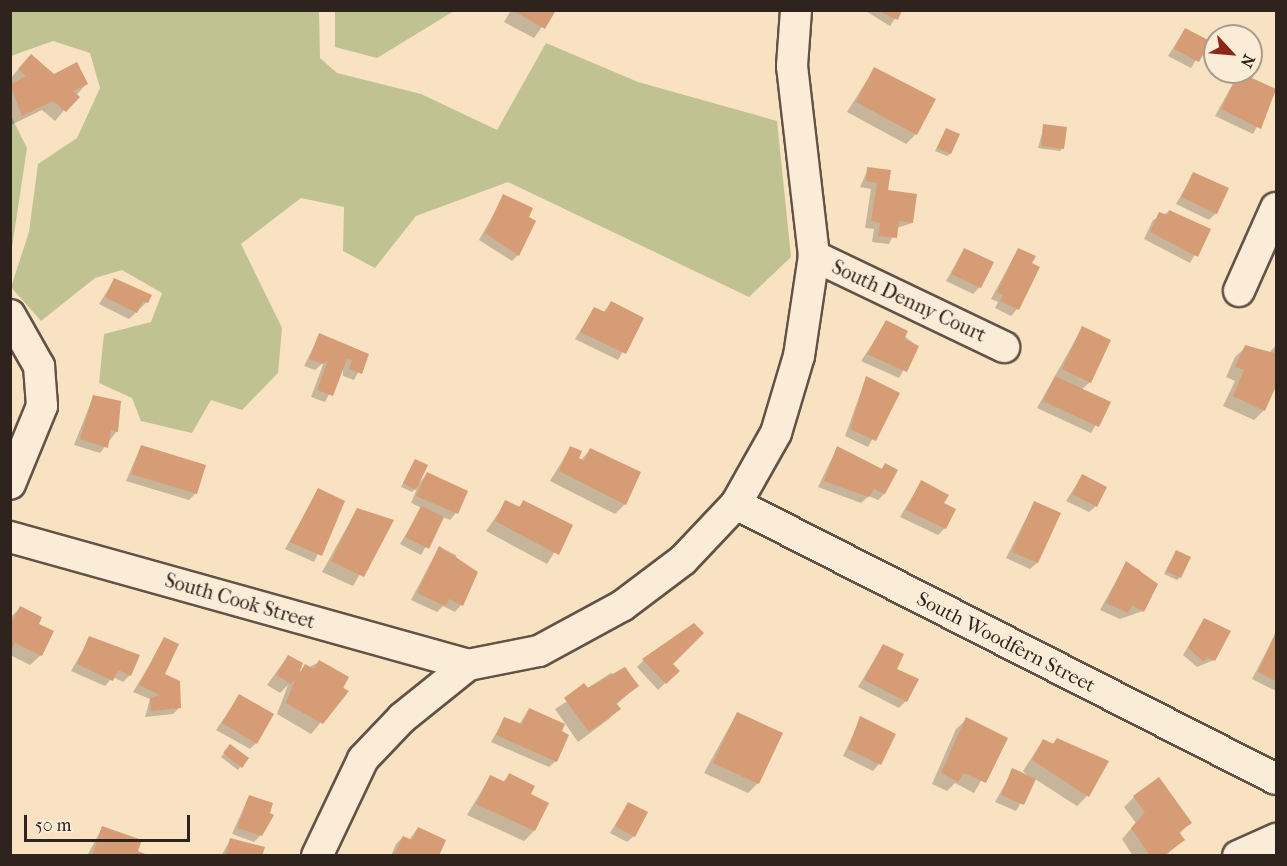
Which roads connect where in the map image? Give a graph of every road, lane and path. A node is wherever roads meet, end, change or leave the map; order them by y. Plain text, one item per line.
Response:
1 (796, 10) edge
2 (1276, 208) edge
3 (814, 256) junction
4 (1239, 291) dead end
5 (17, 322) edge
6 (1004, 346) dead end
7 (10, 484) edge
8 (736, 504) junction
9 (10, 537) edge
10 (468, 665) junction
11 (1276, 779) edge
12 (1276, 839) edge
13 (317, 855) edge
14 (1239, 855) edge

1 - 3 street
2 - 4 street
3 - 6 street, South Denny Court
3 - 8 street
5 - 7 street
8 - 10 street
8 - 11 street, South Woodfern Street
9 - 10 street, South Cook Street
10 - 13 street
12 - 14 street

